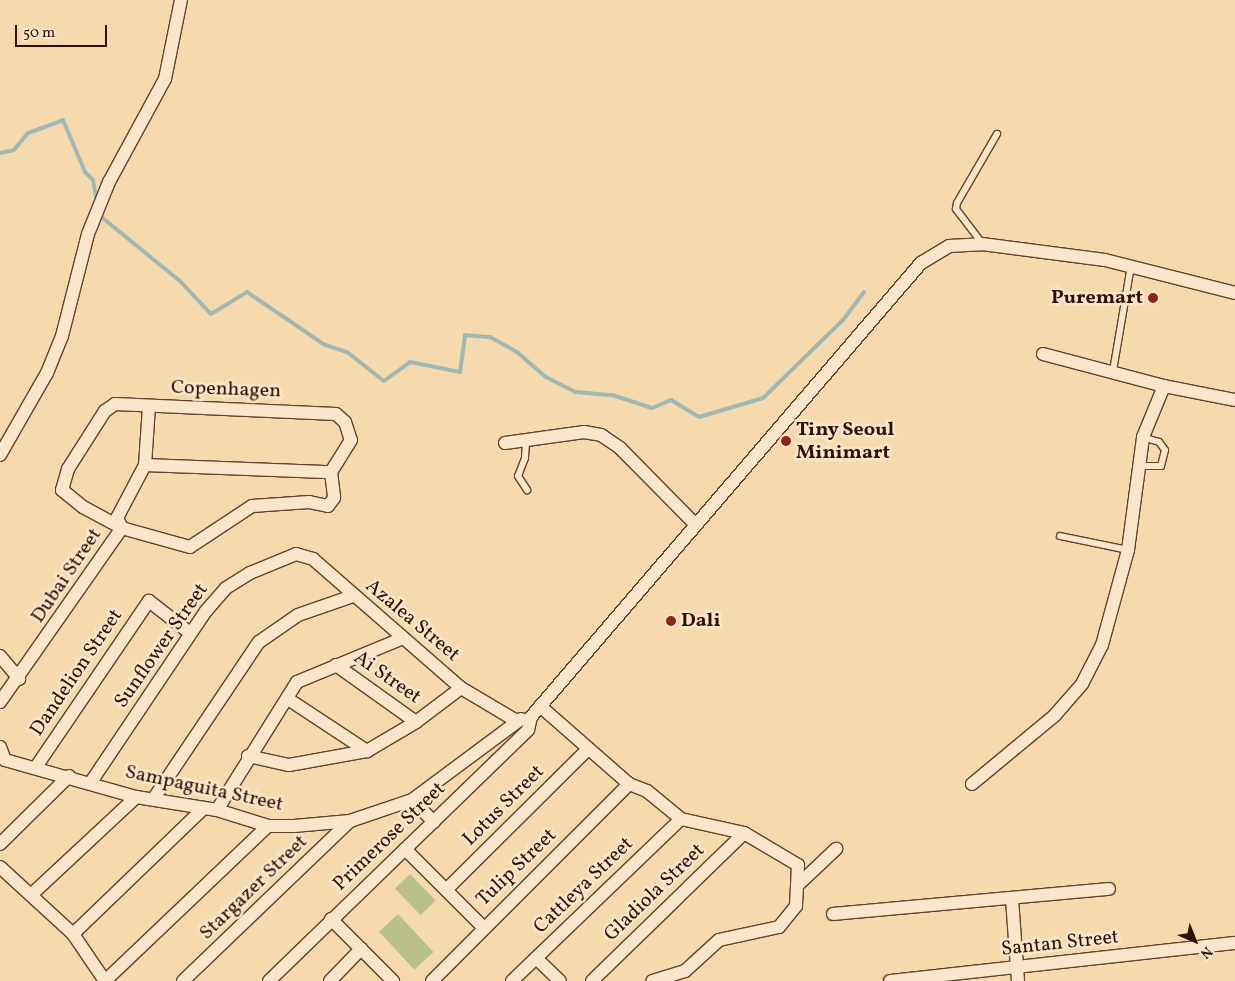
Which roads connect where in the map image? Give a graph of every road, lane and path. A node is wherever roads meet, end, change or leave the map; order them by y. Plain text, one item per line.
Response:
1 (182, 0) edge
2 (996, 134) dead end
3 (982, 244) junction
4 (1131, 266) junction
5 (1235, 293) edge
6 (1044, 354) dead end
7 (1113, 371) junction
8 (1164, 386) junction
9 (1235, 400) edge
10 (149, 406) junction
11 (1143, 437) junction
12 (505, 443) dead end
13 (526, 443) junction
14 (0, 455) edge
15 (145, 465) junction
16 (1137, 466) junction
17 (332, 472) junction
18 (527, 490) dead end
19 (696, 525) junction
20 (122, 528) junction
21 (1060, 536) dead end
22 (1128, 550) junction
23 (286, 557) joint
24 (353, 596) junction
25 (190, 634) junction
26 (403, 638) junction
27 (0, 656) edge
28 (336, 666) junction
29 (19, 679) junction
30 (461, 688) junction
31 (288, 699) junction
32 (0, 702) edge
33 (540, 706) junction
34 (530, 716) junction
35 (515, 720) junction
36 (416, 722) junction
37 (0, 747) edge
38 (587, 750) junction
39 (366, 751) junction
40 (248, 756) junction
41 (2, 762) edge
42 (36, 766) junction
43 (69, 776) junction
44 (90, 782) junction
45 (629, 784) junction
46 (972, 784) dead end
47 (136, 797) junction
48 (154, 798) junction
49 (412, 800) junction
50 (211, 809) junction
51 (681, 819) junction
52 (350, 822) junction
53 (434, 822) junction
54 (268, 826) junction
55 (744, 833) junction
56 (0, 844) edge
57 (405, 849) junction
58 (836, 849) dead end
59 (0, 868) edge
60 (800, 883) junction
61 (447, 889) junction
62 (1109, 890) dead end
63 (31, 896) junction
64 (1012, 900) junction
65 (833, 914) dead end
66 (331, 919) junction
67 (483, 927) junction
68 (72, 934) junction
69 (1235, 943) edge
70 (361, 949) junction
71 (536, 958) junction
72 (1017, 967) junction
73 (105, 981) edge
74 (184, 981) edge
75 (269, 981) edge
76 (330, 981) edge
77 (394, 981) edge
78 (432, 981) edge
79 (512, 981) edge
80 (560, 981) edge
81 (592, 981) edge
82 (652, 981) edge
83 (890, 981) edge
84 (1018, 981) edge

1 - 14 street
2 - 3 lane
3 - 4 street
3 - 19 street
4 - 5 street
4 - 7 lane
6 - 7 street
7 - 8 street
8 - 9 street
8 - 11 street
10 - 15 street, Dubai Street
10 - 17 street, Copenhagen
10 - 20 street, Copenhagen
11 - 16 street
11 - 16 lane
12 - 13 street
13 - 18 lane
13 - 19 street
15 - 17 street
15 - 20 street, Dubai Street
16 - 22 street
17 - 20 street
19 - 33 street
20 - 29 street, Dubai Street
21 - 22 lane
22 - 46 street
23 - 24 street, Azalea Street
23 - 25 street, Sunflower Street
24 - 26 street, Azalea Street
24 - 48 street
25 - 42 street, Dandelion Street
25 - 44 street, Sunflower Street
26 - 28 street
26 - 30 street, Azalea Street
27 - 29 street
28 - 31 street
28 - 36 street, Ai Street
29 - 32 street, Dubai Street
30 - 35 street, Azalea Street
30 - 36 street
31 - 39 street
31 - 40 street
33 - 34 street
33 - 38 street
34 - 35 street, Sampaguita Street
34 - 53 street, Primerose Street
35 - 49 street, Sampaguita Street
36 - 39 street
37 - 41 street, Sampaguita Street
38 - 45 street
38 - 61 street, Lotus Street
39 - 40 street
40 - 50 street
41 - 42 street, Sampaguita Street
42 - 43 street, Sampaguita Street
43 - 44 street, Sampaguita Street
43 - 56 street
44 - 47 street, Sampaguita Street
45 - 51 street
45 - 67 street, Tulip Street
47 - 48 street, Sampaguita Street
47 - 63 street
48 - 50 street, Sampaguita Street
49 - 52 street, Sampaguita Street
49 - 53 street
50 - 54 street, Sampaguita Street
50 - 68 street
51 - 55 street
51 - 71 street, Cattleya Street
52 - 54 street, Sampaguita Street
52 - 74 street, Stargazer Street
53 - 57 street, Primerose Street
54 - 73 street
55 - 60 street
55 - 81 street, Gladiola Street
57 - 61 street
57 - 66 street, Primerose Street
58 - 60 street
59 - 63 street
60 - 82 street
61 - 67 street
62 - 64 street
63 - 68 street
64 - 65 street
64 - 72 street
66 - 70 street
66 - 75 street, Primerose Street
67 - 78 street, Tulip Street
68 - 73 street
69 - 72 street, Santan Street
70 - 76 street
70 - 77 street
71 - 79 street, Cattleya Street
71 - 80 street
72 - 83 street, Santan Street
72 - 84 street

